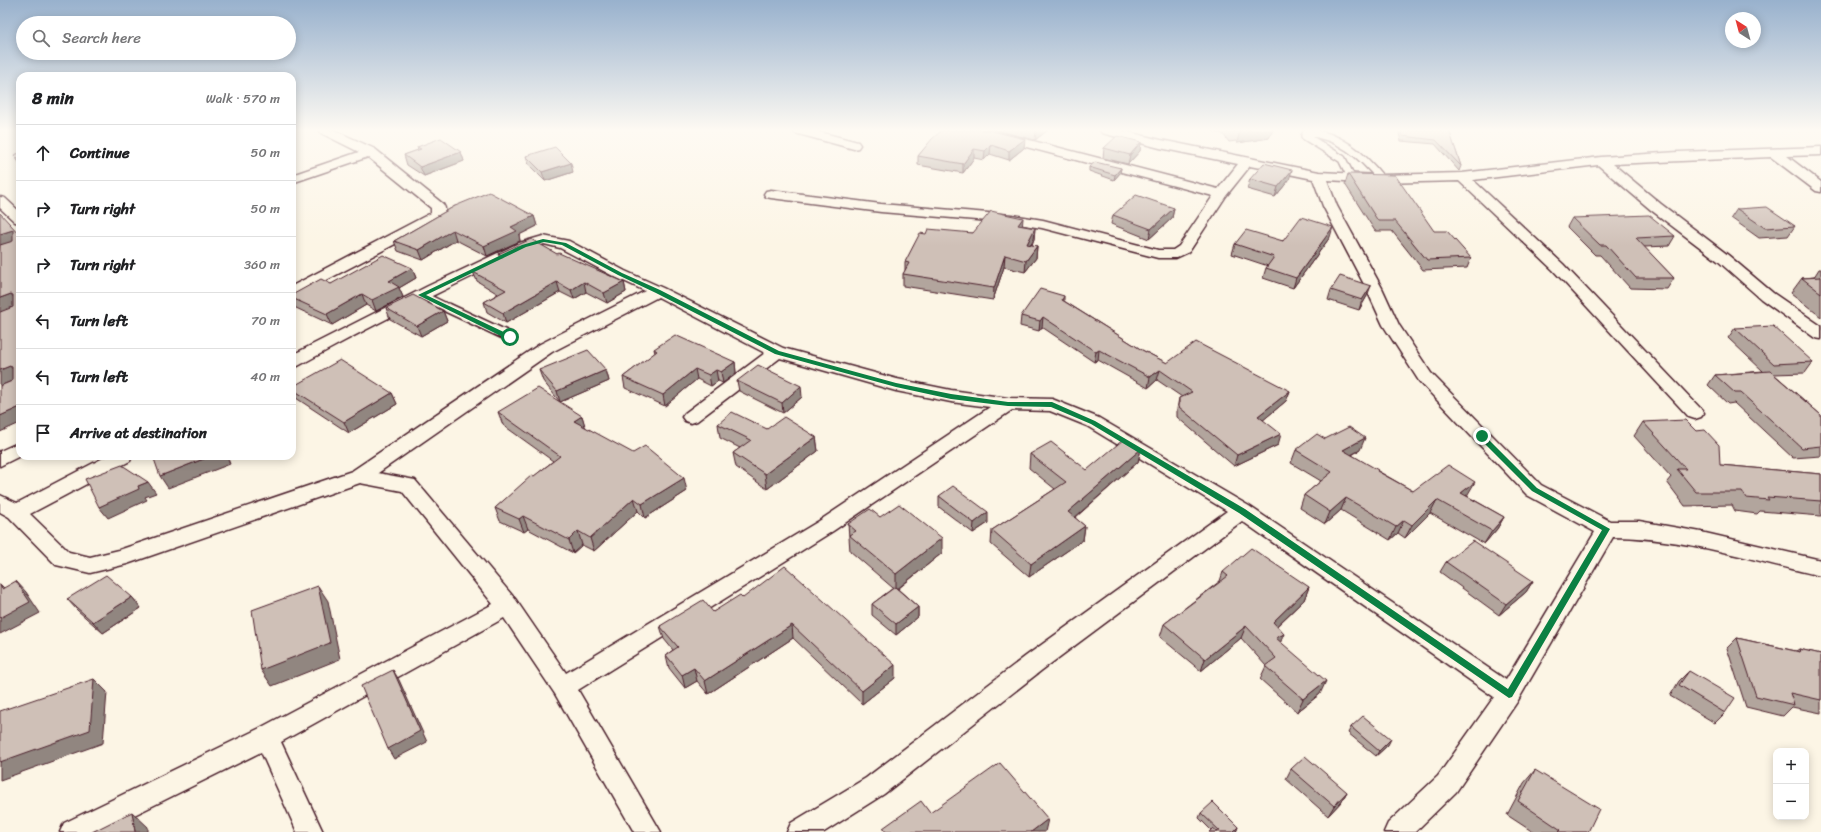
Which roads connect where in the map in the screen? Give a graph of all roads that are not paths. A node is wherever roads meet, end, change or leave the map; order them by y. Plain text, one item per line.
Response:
1 (321, 169) edge
2 (390, 169) edge
3 (1125, 169) edge
4 (1241, 169) edge
5 (1282, 169) edge
6 (1347, 169) edge
7 (1373, 169) edge
8 (1528, 169) edge
9 (1610, 169) edge
10 (1795, 169) edge
11 (1319, 176) junction
12 (1462, 176) junction
13 (1351, 177) junction
14 (296, 178) edge
15 (1381, 179) junction
16 (1821, 188) edge
17 (771, 194) dead end
18 (1221, 194) junction
19 (0, 201) edge
20 (16, 215) edge
21 (296, 290) edge
22 (658, 292) junction
23 (421, 295) junction
24 (1821, 334) edge
25 (510, 337) dead end
26 (777, 352) junction
27 (296, 360) edge
28 (1008, 404) junction
29 (1695, 413) dead end
30 (691, 417) dead end
31 (16, 450) edge
32 (0, 459) edge
33 (114, 460) edge
34 (359, 476) junction
35 (8, 507) edge
36 (1242, 511) junction
37 (1607, 529) junction
38 (1821, 568) edge
39 (508, 606) junction
40 (563, 686) junction
41 (1509, 695) junction
42 (267, 737) junction
43 (73, 832) edge
44 (310, 832) edge
45 (648, 832) edge
46 (800, 832) edge
47 (1398, 832) edge

1 - 14 street
2 - 21 street
3 - 18 street
4 - 18 street
5 - 11 street
6 - 13 lane
7 - 15 lane
8 - 12 street
9 - 24 street
10 - 16 street
11 - 13 street
11 - 37 street
12 - 15 street
12 - 29 street
13 - 15 street
17 - 18 street
19 - 20 street
22 - 23 street
22 - 26 street
22 - 34 street
23 - 25 lane
23 - 27 street
26 - 28 street
26 - 30 street
28 - 36 street
28 - 40 street
31 - 32 street
33 - 35 street
34 - 35 street
34 - 39 street
36 - 41 street
36 - 46 street
37 - 38 street
37 - 41 street
39 - 40 street
39 - 42 street
40 - 45 street
41 - 47 street
42 - 43 street
42 - 44 street

